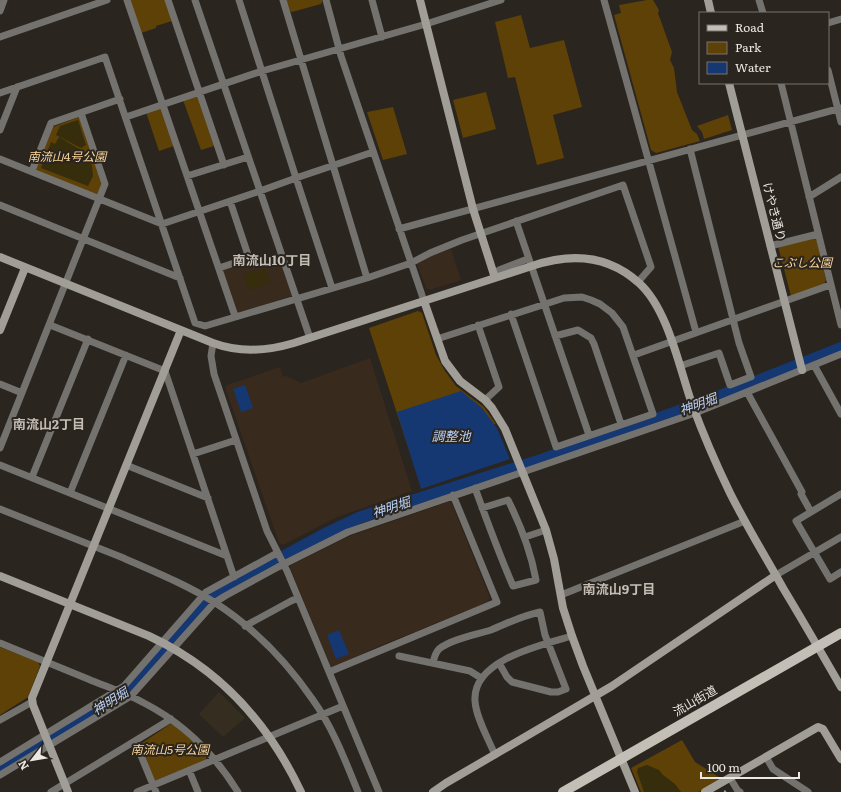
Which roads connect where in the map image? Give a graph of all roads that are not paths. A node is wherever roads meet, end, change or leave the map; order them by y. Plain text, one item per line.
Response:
1 (4, 0) edge
2 (107, 0) edge
3 (127, 0) edge
4 (168, 0) edge
5 (195, 0) edge
6 (239, 0) edge
7 (283, 0) edge
8 (326, 0) edge
9 (372, 0) edge
10 (420, 0) edge
11 (501, 0) edge
12 (604, 0) edge
13 (708, 0) edge
14 (759, 0) edge
15 (0, 11) edge
16 (711, 12) edge
17 (763, 12) edge
18 (841, 19) edge
19 (829, 23) edge
20 (426, 24) junction
21 (0, 37) edge
22 (382, 37) junction
23 (339, 49) junction
24 (302, 60) junction
25 (262, 71) junction
26 (829, 73) edge
27 (223, 84) junction
28 (729, 84) edge
29 (781, 84) edge
30 (17, 87) junction
31 (199, 92) junction
32 (0, 93) edge
33 (120, 99) junction
34 (162, 104) junction
35 (839, 108) edge
36 (81, 113) junction
37 (126, 117) junction
38 (790, 122) junction
39 (841, 122) edge
40 (0, 130) edge
41 (742, 135) junction
42 (690, 149) junction
43 (373, 152) junction
44 (248, 157) junction
45 (0, 159) edge
46 (648, 160) junction
47 (224, 165) junction
48 (333, 166) junction
49 (32, 171) junction
50 (187, 176) junction
51 (841, 177) edge
52 (296, 178) junction
53 (260, 191) junction
54 (809, 197) junction
55 (100, 199) junction
56 (230, 201) junction
57 (0, 205) edge
58 (473, 209) junction
59 (200, 212) junction
60 (516, 221) junction
61 (162, 224) junction
62 (399, 229) junction
63 (480, 234) junction
64 (818, 234) junction
65 (84, 239) junction
66 (770, 246) junction
67 (0, 257) edge
68 (411, 263) junction
69 (528, 263) junction
70 (25, 268) junction
71 (219, 268) junction
72 (499, 270) dead end
73 (180, 278) junction
74 (367, 278) junction
75 (495, 278) junction
76 (638, 282) junction
77 (66, 284) junction
78 (830, 285) junction
79 (332, 288) junction
80 (296, 298) junction
81 (424, 301) junction
82 (784, 302) junction
83 (544, 303) junction
84 (510, 314) junction
85 (235, 316) junction
86 (733, 320) junction
87 (50, 325) junction
88 (478, 325) junction
89 (841, 325) edge
90 (0, 330) edge
91 (182, 330) junction
92 (696, 332) junction
93 (555, 336) junction
94 (310, 338) junction
95 (437, 339) junction
96 (88, 340) junction
97 (672, 342) junction
98 (213, 343) junction
99 (841, 354) edge
100 (126, 355) junction
101 (634, 355) junction
102 (814, 365) junction
103 (680, 366) junction
104 (802, 369) junction
105 (165, 371) junction
106 (0, 384) edge
107 (747, 392) junction
108 (22, 393) junction
109 (485, 400) junction
110 (694, 408) junction
111 (841, 414) edge
112 (621, 424) junction
113 (589, 435) junction
114 (236, 440) junction
115 (0, 448) edge
116 (193, 454) junction
117 (0, 465) edge
118 (126, 465) junction
119 (521, 467) junction
120 (32, 477) junction
121 (475, 488) junction
122 (70, 492) junction
123 (841, 494) edge
124 (453, 495) junction
125 (208, 498) junction
126 (109, 508) junction
127 (482, 508) junction
128 (0, 509) edge
129 (811, 512) junction
130 (745, 521) junction
131 (546, 530) junction
132 (525, 537) junction
133 (841, 537) edge
134 (94, 546) junction
135 (814, 552) junction
136 (228, 556) junction
137 (281, 559) junction
138 (841, 572) edge
139 (776, 575) junction
140 (0, 576) edge
141 (234, 577) junction
142 (561, 595) junction
143 (203, 596) junction
144 (298, 598) junction
145 (214, 603) junction
146 (70, 604) junction
147 (245, 626) junction
148 (841, 633) edge
149 (572, 636) junction
150 (0, 643) edge
151 (548, 644) junction
152 (168, 645) junction
153 (818, 646) junction
154 (399, 656) dead end
155 (46, 662) junction
156 (433, 663) junction
157 (499, 663) junction
158 (329, 672) junction
159 (482, 678) junction
160 (841, 687) edge
161 (117, 691) junction
162 (131, 696) junction
163 (595, 696) junction
164 (32, 702) junction
165 (343, 706) junction
166 (322, 715) junction
167 (171, 719) junction
168 (0, 720) edge
169 (270, 737) junction
170 (47, 740) junction
171 (135, 741) junction
172 (495, 755) junction
173 (766, 757) junction
174 (621, 758) junction
175 (841, 759) edge
176 (215, 760) junction
177 (0, 762) edge
178 (189, 770) junction
179 (0, 775) edge
180 (730, 778) junction
181 (65, 784) junction
182 (155, 789) edge
183 (51, 792) edge
184 (68, 792) edge
185 (137, 792) edge
186 (198, 792) edge
187 (238, 792) edge
188 (301, 792) edge
189 (358, 792) edge
190 (379, 792) edge
191 (432, 792) edge
192 (563, 792) edge
193 (635, 792) edge
194 (706, 792) edge
195 (740, 792) edge
196 (808, 792) edge

1 - 15 street
2 - 21 street
3 - 34 street
4 - 31 street
5 - 27 street
6 - 25 street
7 - 24 street
8 - 23 street
9 - 22 street
10 - 20 street
11 - 20 street
12 - 46 street
13 - 16 street
14 - 17 street
18 - 19 street
20 - 22 street
20 - 58 street
22 - 23 street
23 - 24 street
23 - 43 street
24 - 25 street
24 - 48 street
25 - 27 street
25 - 52 street
26 - 35 street
27 - 31 street
27 - 44 street
28 - 41 street, けやき通り
29 - 38 street
30 - 32 street
30 - 33 street
30 - 40 street
31 - 34 street
31 - 47 street
33 - 36 street
33 - 37 street
34 - 37 street
34 - 50 street
35 - 38 street
35 - 39 street
36 - 49 street
36 - 55 street
37 - 61 street
38 - 41 street
38 - 54 street
41 - 42 street
41 - 66 street, けやき通り
42 - 46 street
42 - 86 street
43 - 48 street
43 - 62 street
44 - 47 street
44 - 53 street
45 - 49 street
46 - 58 street
46 - 92 street
47 - 50 street
48 - 52 street
48 - 74 street
49 - 55 street
50 - 59 street
51 - 54 street
52 - 53 street
52 - 79 street
53 - 56 street
53 - 80 street
54 - 64 street
55 - 61 street
55 - 65 street
56 - 59 street
56 - 71 street
57 - 65 street
58 - 62 street
58 - 63 street
59 - 61 street
59 - 71 street
60 - 63 street
60 - 69 street
60 - 76 street
61 - 73 street
62 - 68 street
63 - 68 street
63 - 75 street
64 - 66 street
64 - 78 street
65 - 73 street
65 - 77 street
66 - 82 street, けやき通り
67 - 70 street
68 - 74 street
68 - 81 street
69 - 72 street
69 - 75 street
69 - 76 street
69 - 83 street
70 - 77 street
70 - 90 street
71 - 85 street
73 - 85 street
74 - 79 street
75 - 81 street
76 - 97 street
77 - 87 street
77 - 91 street
78 - 82 street
78 - 89 street
79 - 80 street
80 - 85 street
80 - 94 street
81 - 94 street
81 - 95 street
82 - 86 street
82 - 104 street, けやき通り
83 - 84 street
83 - 93 street
83 - 101 street
84 - 88 street
84 - 113 street
86 - 92 street
86 - 103 street
87 - 96 street
87 - 108 street
88 - 95 street
88 - 109 street
91 - 98 street
91 - 105 street
92 - 97 street
93 - 112 street
93 - 113 street
94 - 98 street
95 - 109 street
96 - 100 street
96 - 120 street
97 - 101 street
97 - 103 street
98 - 114 street
99 - 102 street
100 - 105 street
100 - 122 street
101 - 112 street
102 - 104 street
102 - 111 street
103 - 110 street
104 - 107 street
105 - 116 street
105 - 118 street
106 - 108 street
107 - 110 street
107 - 129 street
108 - 115 street
109 - 119 street
110 - 119 street
110 - 130 street
112 - 113 street
114 - 116 street
114 - 137 street
116 - 125 street
117 - 120 street
118 - 125 street
118 - 126 street
119 - 121 street
119 - 131 street
120 - 122 street
121 - 124 street
121 - 127 street
122 - 126 street
123 - 129 street
124 - 137 street
124 - 158 street
125 - 136 street
126 - 134 street
126 - 136 street
127 - 132 street
127 - 132 street
128 - 134 street
129 - 135 street
130 - 139 street
130 - 142 street
131 - 132 street
131 - 142 street
133 - 135 street
134 - 143 street
134 - 146 street
135 - 138 street
135 - 139 street
136 - 141 street
137 - 141 street
137 - 144 street
137 - 145 street
139 - 153 street
139 - 163 street
140 - 146 street
141 - 143 street
142 - 149 street
143 - 145 street
143 - 152 street
144 - 147 street
144 - 158 street
145 - 147 street
145 - 152 street
146 - 152 street
146 - 155 street
147 - 166 street
148 - 153 main road, 流山街道
149 - 151 street
149 - 163 street
150 - 155 street
151 - 156 street
151 - 157 street
151 - 157 street
152 - 161 street
152 - 162 street
152 - 169 street
153 - 160 street
153 - 174 main road, 流山街道
154 - 156 street
155 - 161 street
155 - 164 street
156 - 159 street
157 - 159 street
158 - 165 street
159 - 172 street
161 - 162 street
161 - 170 street
162 - 167 street
162 - 170 street
163 - 172 street
163 - 174 street
164 - 168 street
164 - 170 street
165 - 166 street
165 - 190 street
166 - 169 street
166 - 189 street
167 - 171 street
167 - 176 street
169 - 176 street
169 - 188 street
170 - 177 street
170 - 179 street
170 - 181 street
171 - 181 street
171 - 182 street
172 - 191 street
173 - 175 street
173 - 180 street
173 - 196 street
174 - 192 main road, 流山街道
174 - 193 street
176 - 178 street
176 - 187 street
178 - 182 street
178 - 186 street
180 - 194 street
180 - 195 street
181 - 183 street
181 - 184 street
182 - 185 street

